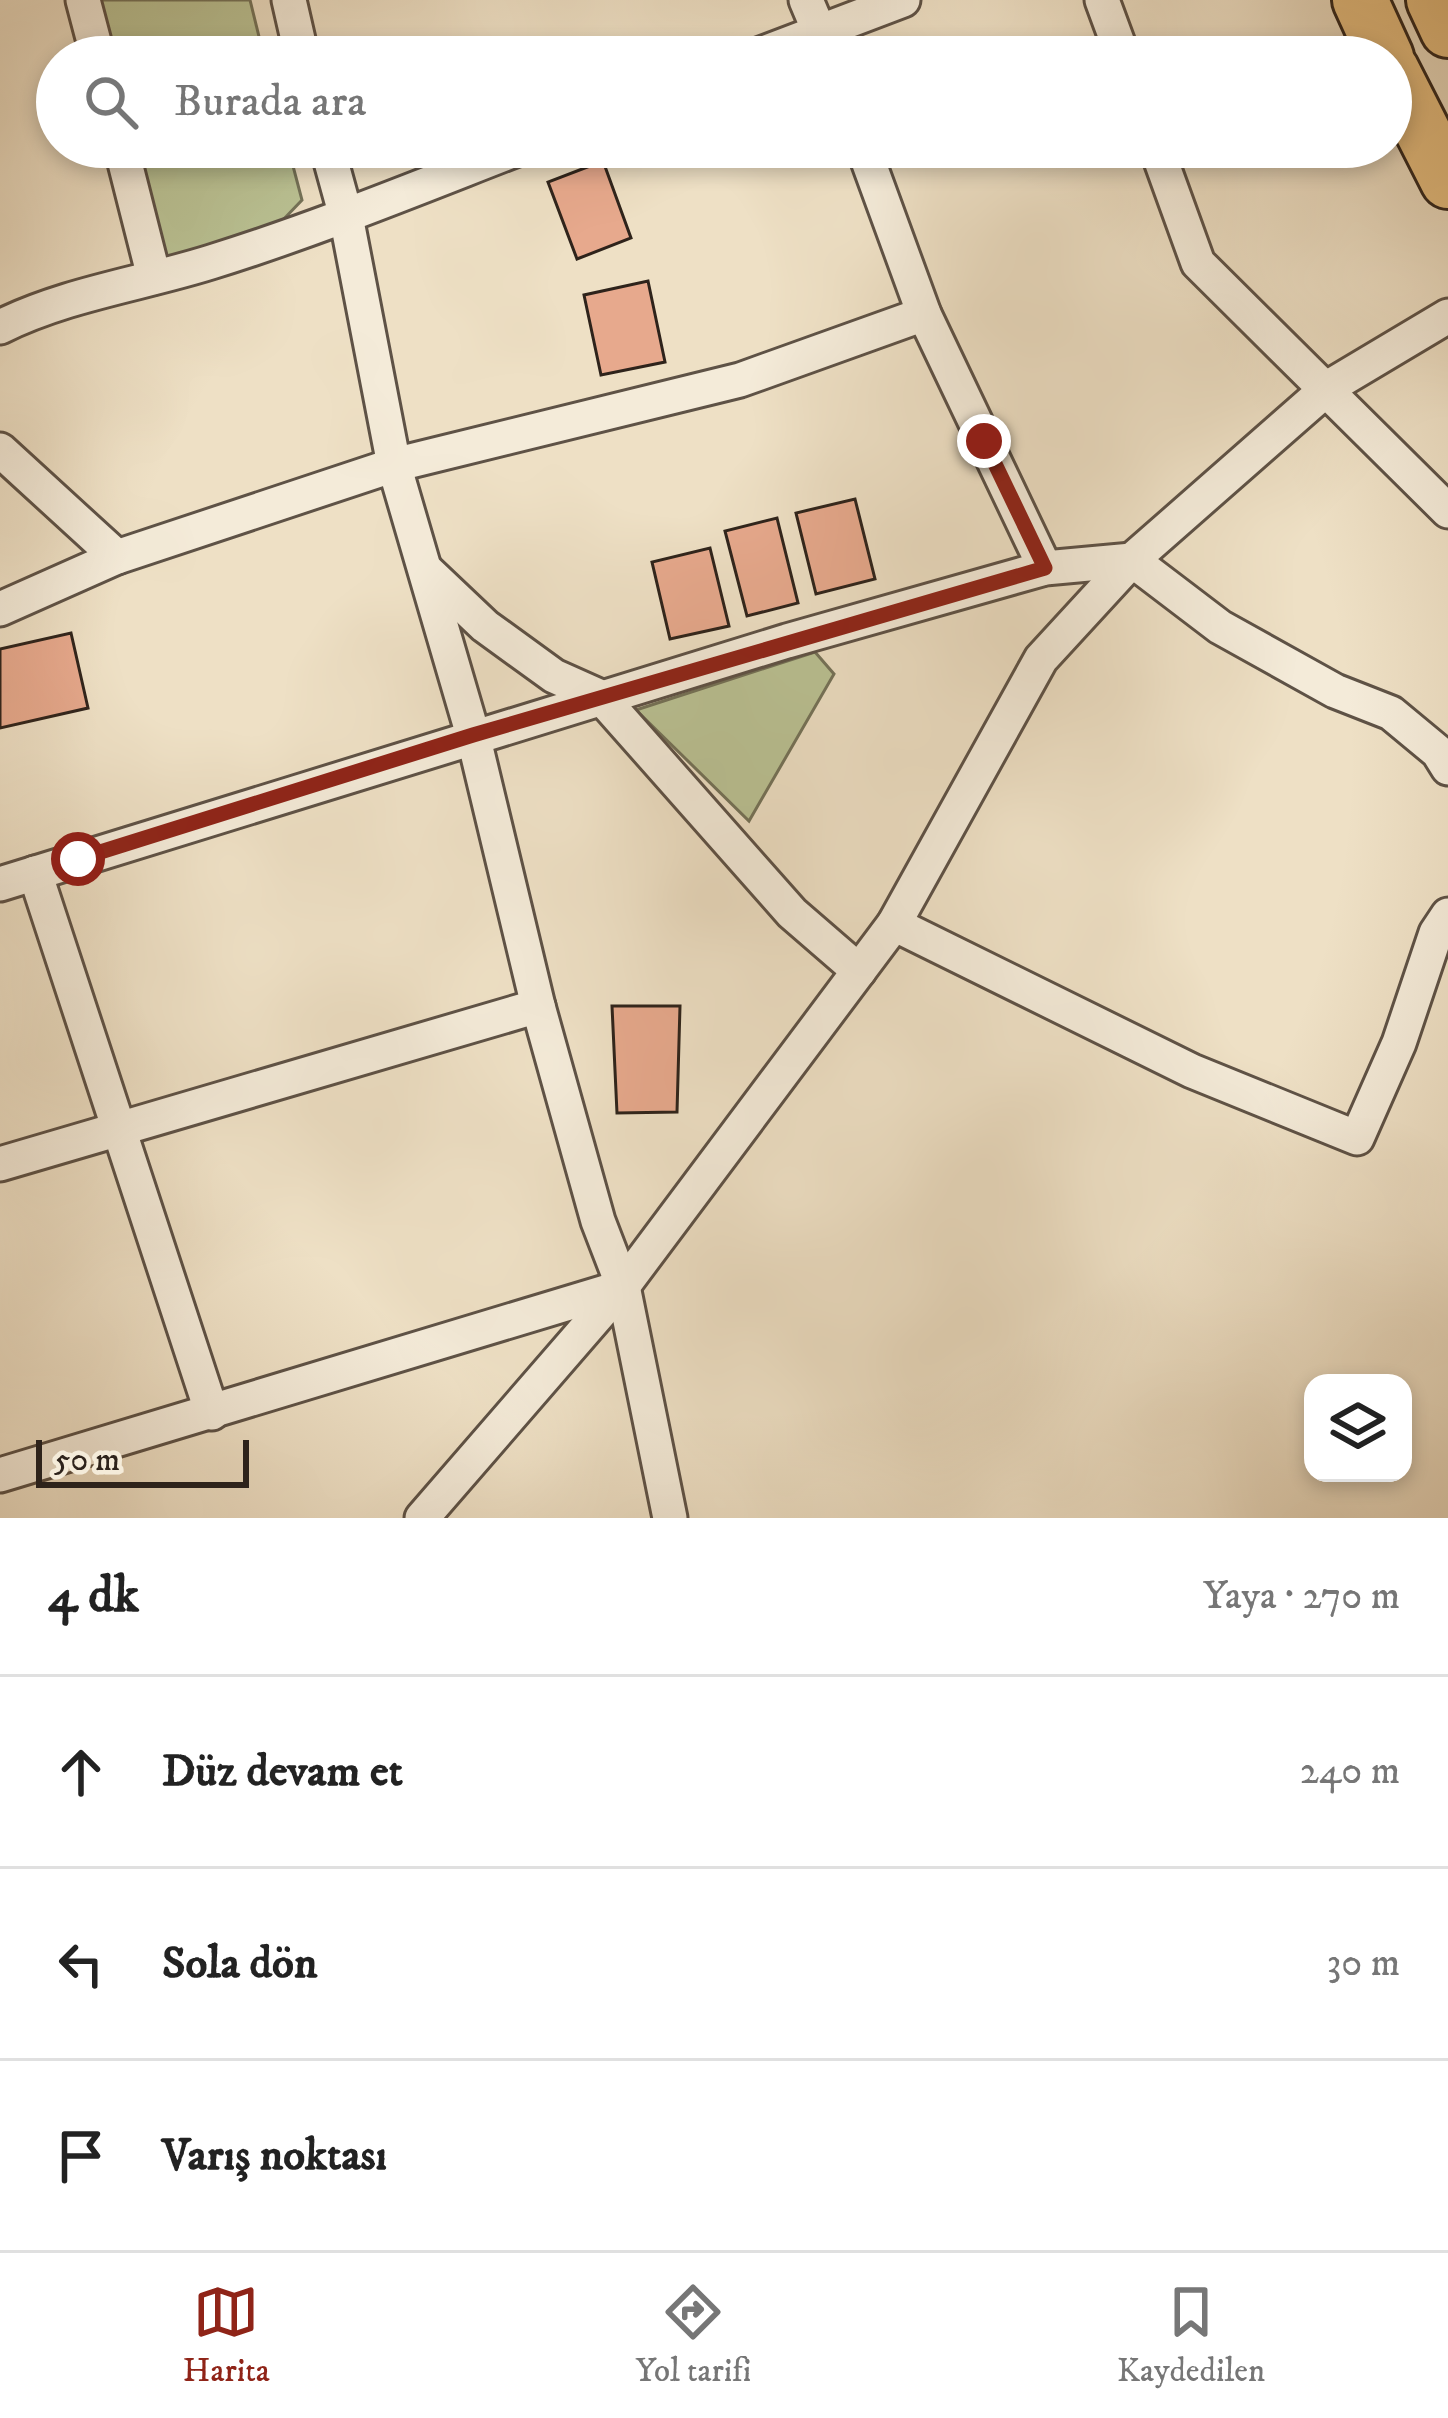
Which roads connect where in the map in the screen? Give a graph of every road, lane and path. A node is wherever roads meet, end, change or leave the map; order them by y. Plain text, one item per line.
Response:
1 (83, 0) edge
2 (289, 0) edge
3 (903, 0) edge
4 (1102, 0) edge
5 (1360, 0) edge
6 (1434, 0) edge
7 (818, 29) edge
8 (1448, 30) edge
9 (92, 36) edge
10 (297, 36) edge
11 (1115, 36) edge
12 (1376, 36) edge
13 (1412, 110) edge
14 (126, 168) edge
15 (333, 168) edge
16 (468, 168) edge
17 (871, 168) edge
18 (1164, 168) edge
19 (1448, 181) edge
20 (346, 216) junction
21 (154, 277) junction
22 (924, 314) junction
23 (1448, 316) edge
24 (0, 327) edge
25 (1329, 387) junction
26 (0, 450) edge
27 (394, 465) junction
28 (1448, 511) edge
29 (117, 557) junction
30 (1132, 560) junction
31 (424, 568) junction
32 (1045, 568) junction
33 (0, 609) edge
34 (601, 697) junction
35 (473, 735) junction
36 (1448, 769) edge
37 (34, 873) junction
38 (0, 884) edge
39 (1448, 915) edge
40 (894, 924) junction
41 (859, 970) junction
42 (538, 1006) junction
43 (119, 1129) junction
44 (0, 1164) edge
45 (623, 1286) junction
46 (212, 1413) junction
47 (0, 1474) edge
48 (422, 1518) edge
49 (670, 1518) edge

1 - 9 street
2 - 10 street
3 - 7 street
4 - 11 street
5 - 12 highway
6 - 8 highway
13 - 19 highway
14 - 21 street
15 - 20 street
16 - 20 street
17 - 22 street
18 - 25 street
20 - 21 street
20 - 27 street
21 - 24 street
22 - 27 street
22 - 32 street
23 - 25 street
25 - 28 street
25 - 30 street
26 - 29 street
27 - 29 street
27 - 31 street
29 - 33 street
30 - 32 street
30 - 36 street
30 - 40 street
31 - 34 street
31 - 35 street
32 - 34 street
34 - 35 street
34 - 41 street
35 - 37 street
35 - 42 street
37 - 38 street
37 - 43 street
39 - 40 street
40 - 41 street
41 - 45 street
42 - 43 street
42 - 45 street
43 - 44 street
43 - 46 street
45 - 46 street
45 - 48 street
45 - 49 street
46 - 47 street

